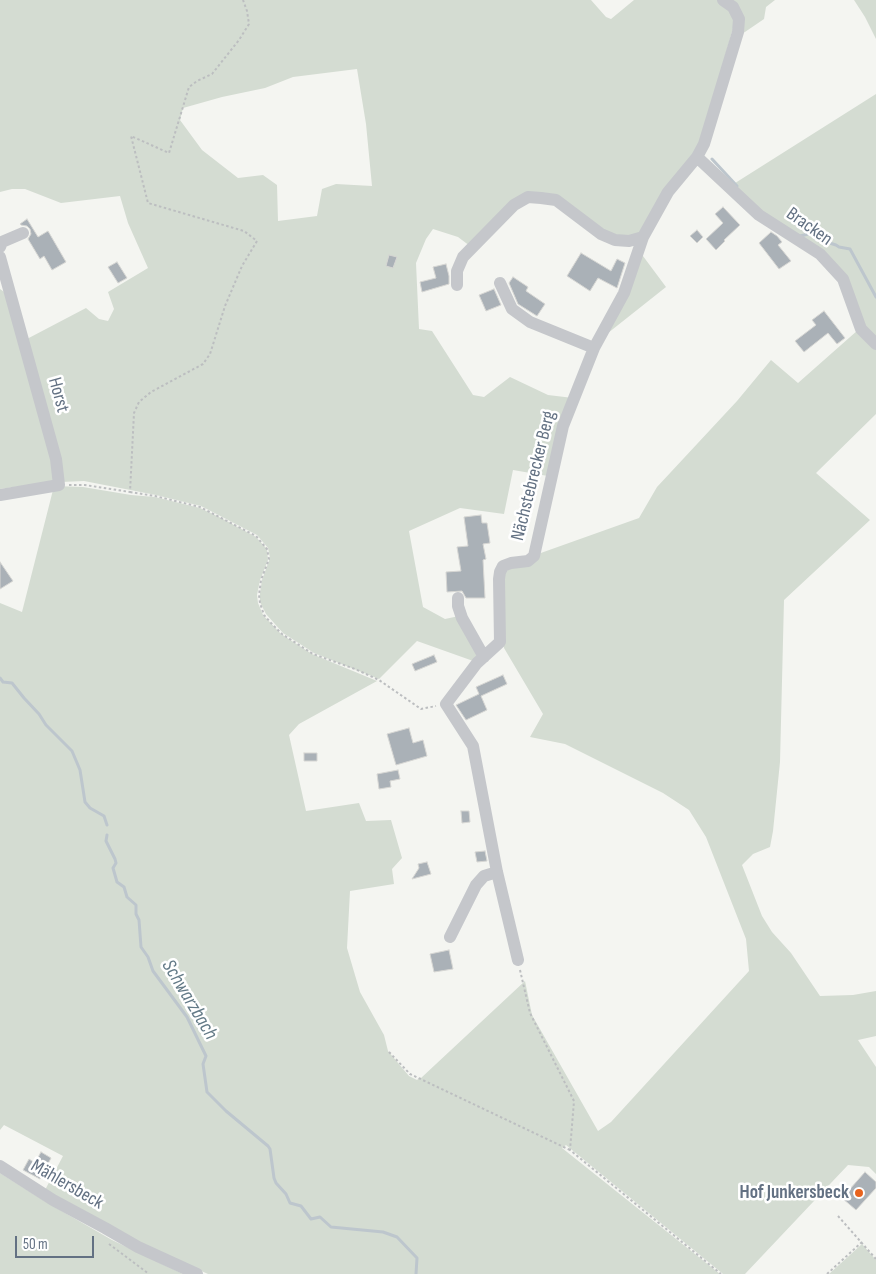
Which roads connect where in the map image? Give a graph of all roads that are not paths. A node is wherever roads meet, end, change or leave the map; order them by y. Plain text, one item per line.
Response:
1 (723, 0) edge
2 (697, 157) junction
3 (23, 233) dead end
4 (643, 237) junction
5 (0, 247) edge
6 (0, 257) edge
7 (500, 283) dead end
8 (457, 285) dead end
9 (876, 344) edge
10 (594, 348) junction
11 (0, 495) edge
12 (458, 598) dead end
13 (484, 657) junction
14 (497, 872) junction
15 (450, 937) dead end
16 (518, 960) road end
17 (0, 1166) edge
18 (197, 1274) edge

1 - 2 street, Nächstebrecker Berg
2 - 4 street, Nächstebrecker Berg
2 - 9 street, Bracken
3 - 5 street
4 - 8 street
4 - 10 street, Nächstebrecker Berg
6 - 11 street, Horst
7 - 10 street
10 - 13 street, Nächstebrecker Berg
12 - 13 street
13 - 14 street, Nächstebrecker Berg
14 - 15 street
14 - 16 street
17 - 18 street, Mählersbeck

